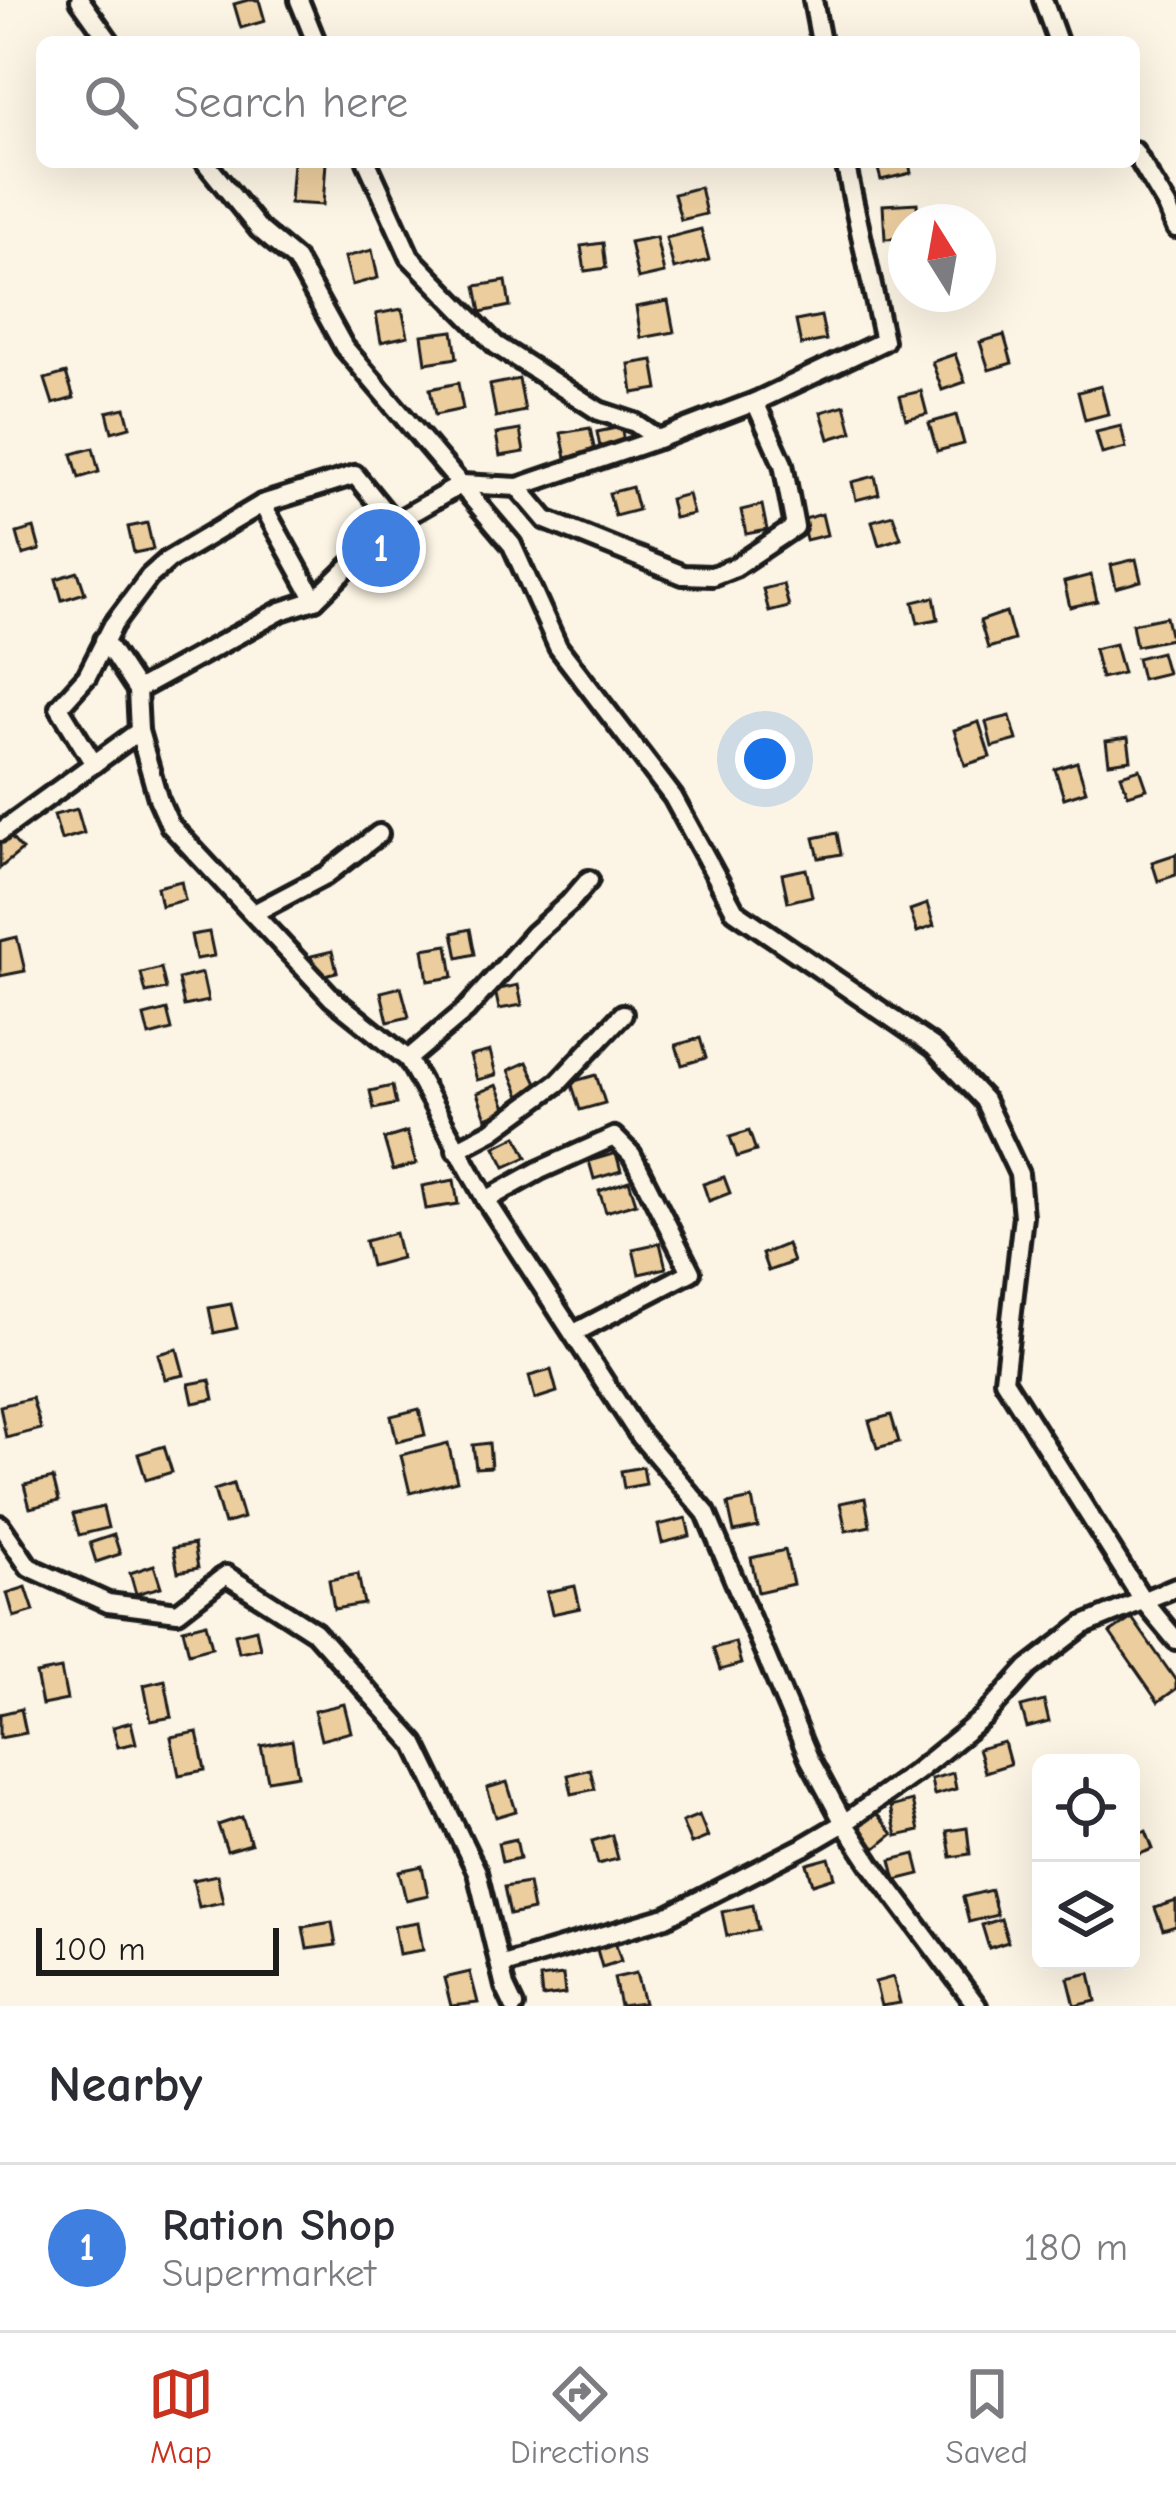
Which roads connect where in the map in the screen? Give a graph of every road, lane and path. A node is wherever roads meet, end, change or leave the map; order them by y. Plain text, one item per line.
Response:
1 (80, 0) edge
2 (299, 0) edge
3 (813, 0) edge
4 (1043, 0) edge
5 (106, 36) edge
6 (314, 36) edge
7 (820, 36) edge
8 (1056, 36) edge
9 (1140, 161) edge
10 (210, 168) edge
11 (370, 168) edge
12 (846, 168) edge
13 (1176, 228) edge
14 (755, 402) junction
15 (658, 440) junction
16 (462, 484) junction
17 (518, 487) junction
18 (262, 504) junction
19 (394, 523) junction
20 (315, 600) junction
21 (104, 640) junction
22 (137, 690) junction
23 (139, 731) junction
24 (94, 764) junction
25 (0, 832) edge
26 (379, 835) dead end
27 (589, 880) dead end
28 (254, 913) junction
29 (623, 1014) dead end
30 (408, 1059) junction
31 (456, 1150) junction
32 (485, 1200) junction
33 (574, 1333) junction
34 (0, 1525) edge
35 (1176, 1587) edge
36 (1142, 1599) junction
37 (1176, 1640) edge
38 (844, 1823) junction
39 (500, 1966) junction
40 (514, 2006) edge
41 (976, 2006) edge

1 - 5 street
2 - 6 street
3 - 7 street
4 - 8 street
9 - 13 street
10 - 16 street
11 - 15 street
12 - 14 street
14 - 15 street
14 - 17 street
15 - 17 street
16 - 17 street
16 - 19 street
16 - 36 street
18 - 19 street
18 - 20 street
18 - 21 street
19 - 20 street
20 - 22 street
21 - 22 street
21 - 24 street
22 - 23 street
23 - 24 street
23 - 28 street
24 - 25 street
26 - 28 street
27 - 30 street
28 - 30 street
29 - 31 street
30 - 31 street
31 - 32 street
32 - 33 street
32 - 33 street
33 - 38 street
34 - 39 street
35 - 36 street
36 - 37 street
36 - 38 street
38 - 39 street
38 - 41 street
39 - 40 street

